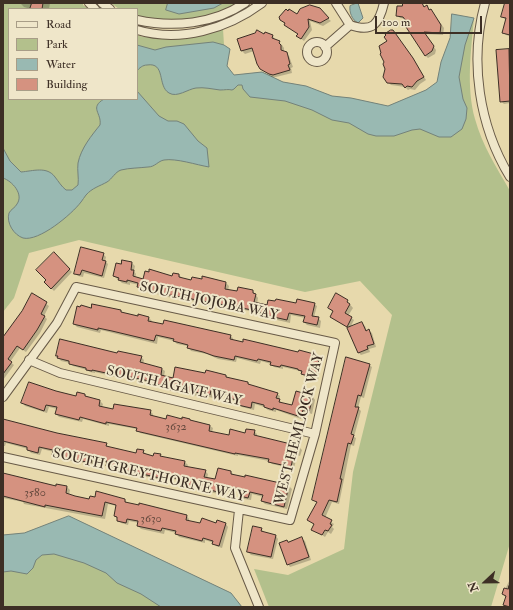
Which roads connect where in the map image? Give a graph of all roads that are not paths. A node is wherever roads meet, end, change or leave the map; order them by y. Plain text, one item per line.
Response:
1 (245, 3) edge
2 (262, 3) edge
3 (336, 3) edge
4 (384, 3) edge
5 (485, 3) edge
6 (138, 20) edge
7 (350, 25) junction
8 (138, 30) edge
9 (325, 47) dead end
10 (510, 177) edge
11 (336, 344) joint
12 (29, 360) junction
13 (3, 397) edge
14 (315, 434) junction
15 (3, 457) edge
16 (239, 510) junction
17 (290, 520) joint
18 (259, 607) edge

1 - 6 street
2 - 8 street
3 - 7 street
4 - 7 street
5 - 10 street
7 - 9 street
11 - 12 street, SOUTH JOJOBA WAY
11 - 14 street, WEST HEMLOCK WAY
12 - 13 street
12 - 14 street, SOUTH AGAVE WAY
14 - 17 street, WEST HEMLOCK WAY
15 - 16 street, SOUTH GREYTHORNE WAY
16 - 17 street, SOUTH GREYTHORNE WAY
16 - 18 street

